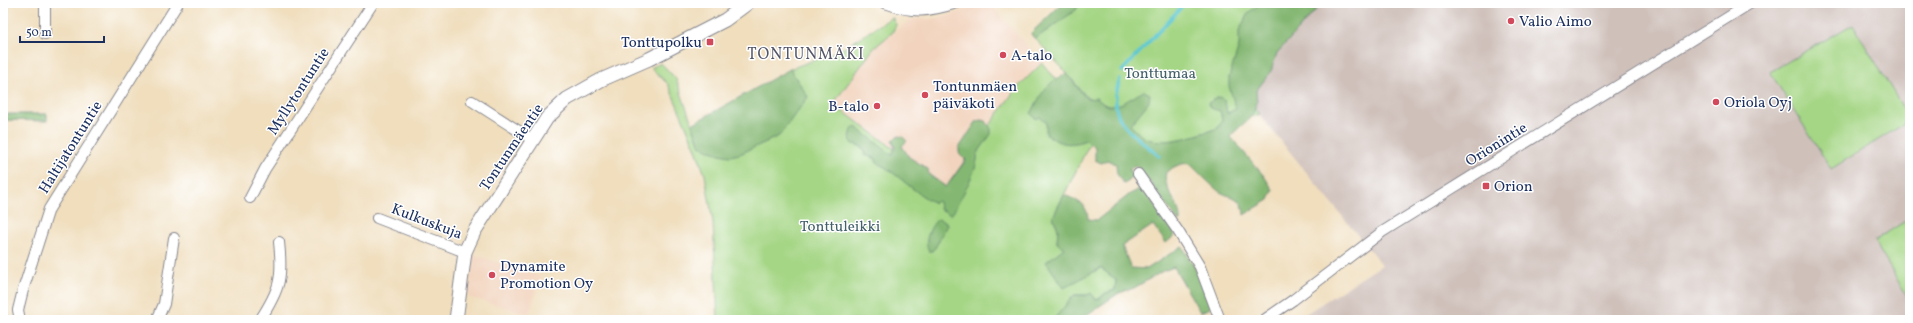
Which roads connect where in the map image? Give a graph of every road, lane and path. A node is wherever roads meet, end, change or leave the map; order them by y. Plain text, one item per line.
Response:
1 (45, 3) edge
2 (178, 3) edge
3 (373, 3) edge
4 (748, 3) edge
5 (885, 3) edge
6 (957, 3) edge
7 (1751, 3) edge
8 (45, 34) dead end
9 (472, 101) dead end
10 (533, 140) junction
11 (1138, 174) dead end
12 (250, 198) dead end
13 (377, 218) dead end
14 (174, 238) dead end
15 (279, 242) dead end
16 (465, 252) junction
17 (20, 320) edge
18 (157, 320) edge
19 (260, 320) edge
20 (456, 320) edge
21 (1220, 320) edge
22 (1264, 320) edge

1 - 8 street
2 - 17 street, Haltijatontuntie
3 - 12 street, Myllytontuntie
4 - 10 street, Tontunmäentie
5 - 6 street
7 - 22 street, Orionintie
9 - 10 street
10 - 16 street, Tontunmäentie
11 - 21 street
13 - 16 street, Kulkuskuja
14 - 18 street
15 - 19 street
16 - 20 street, Tontunmäentie

